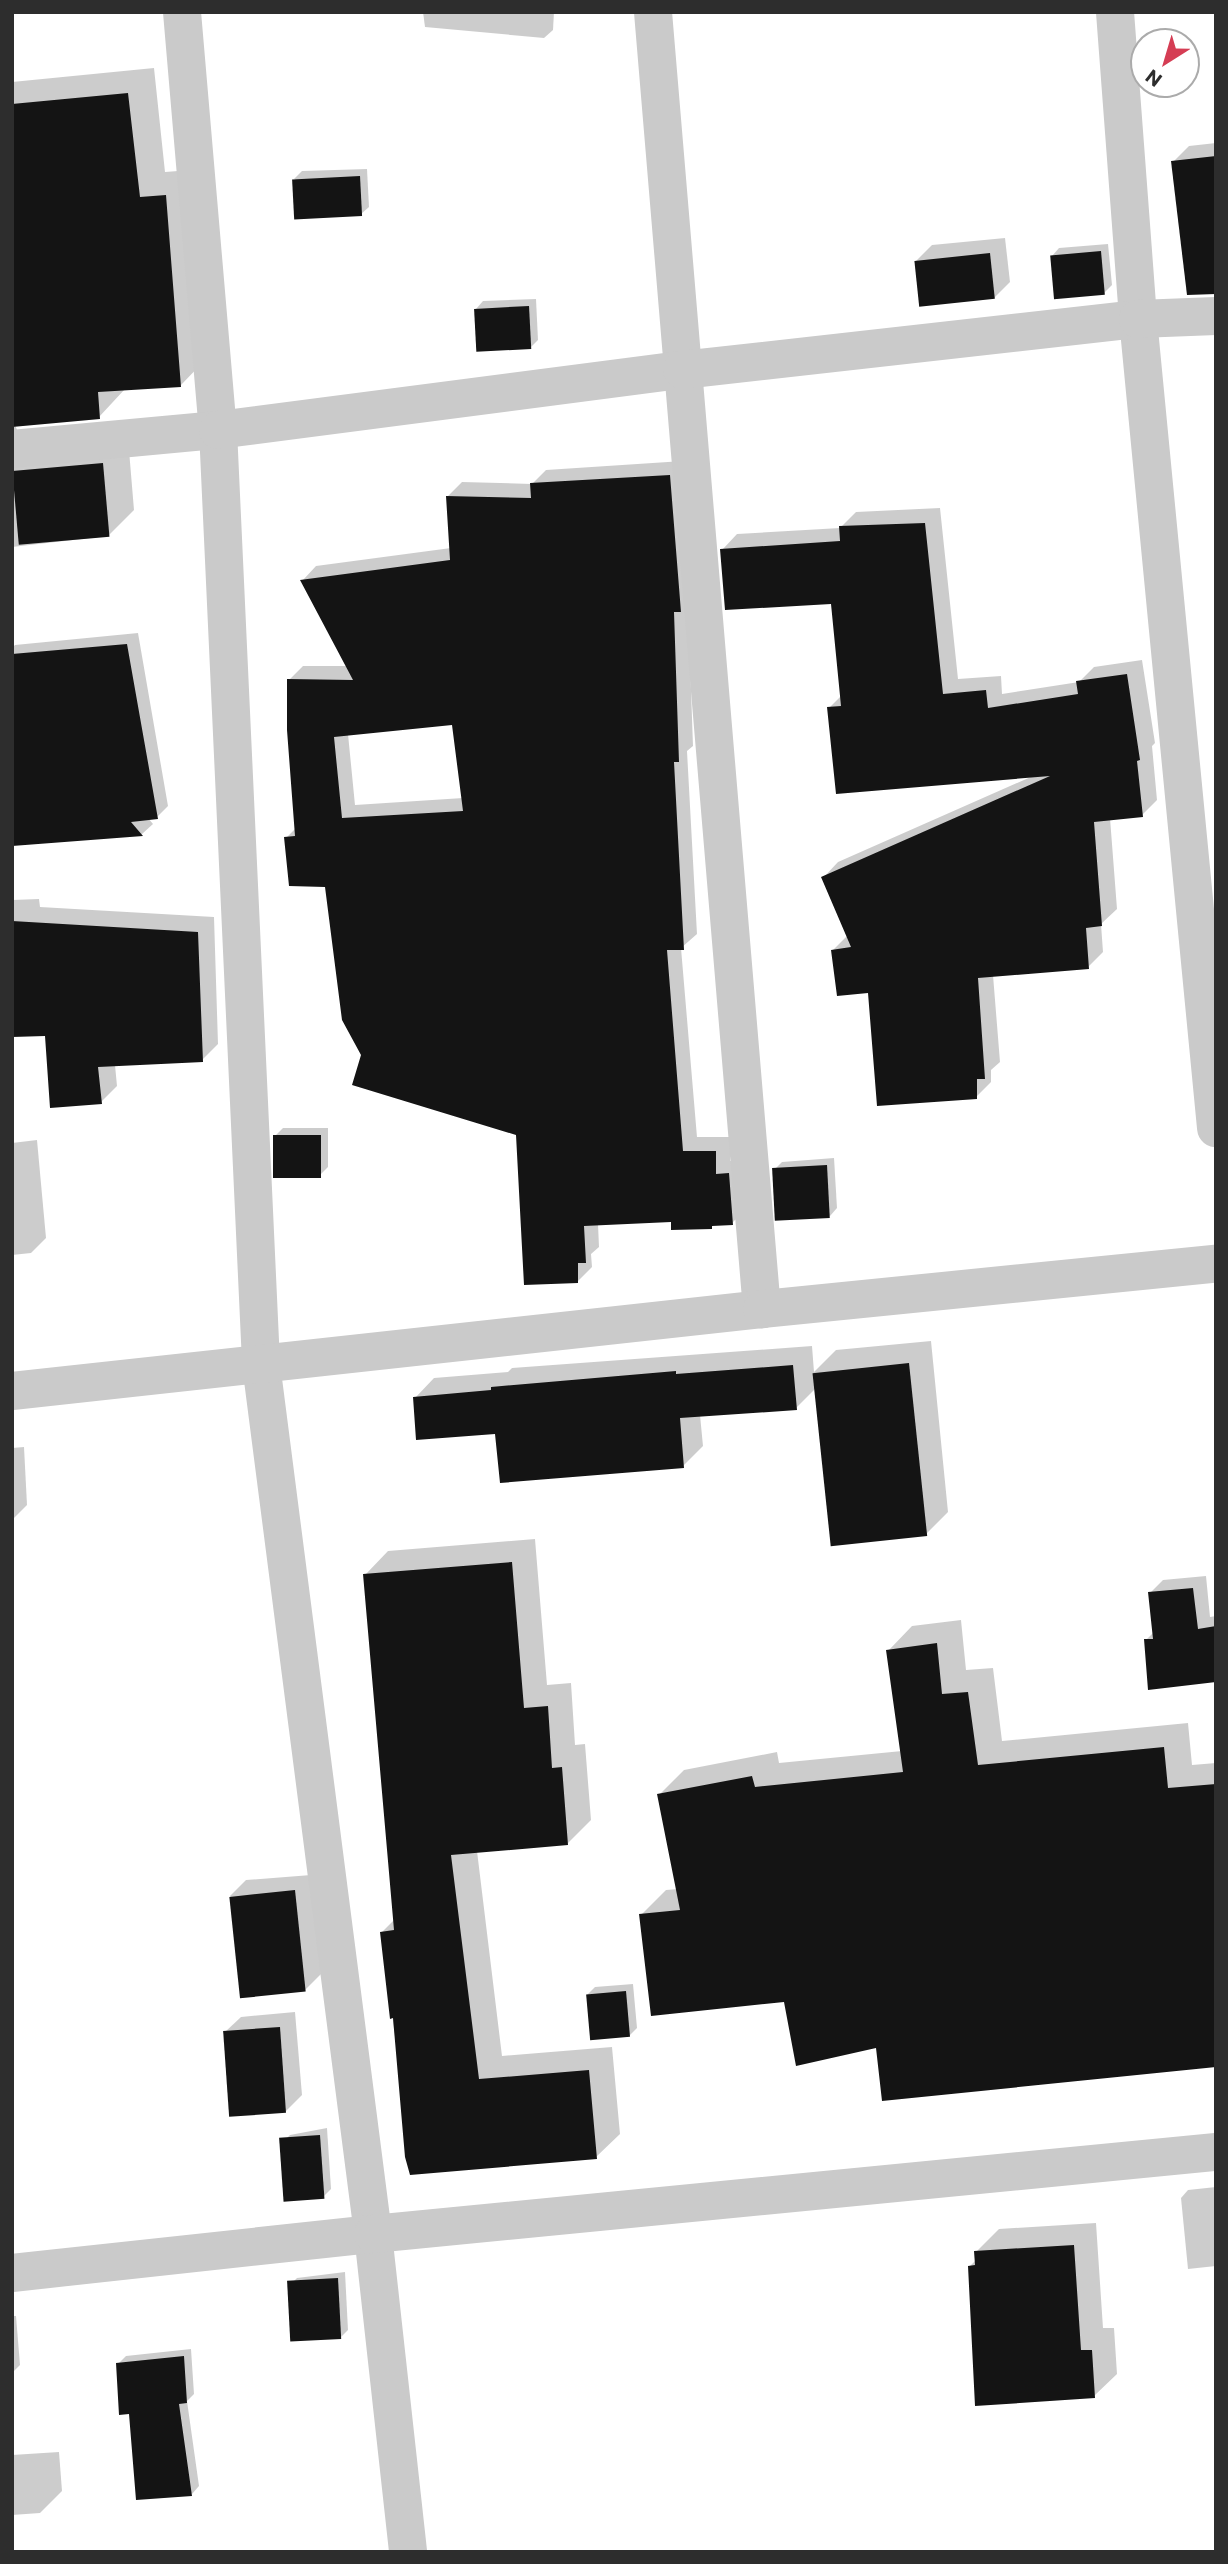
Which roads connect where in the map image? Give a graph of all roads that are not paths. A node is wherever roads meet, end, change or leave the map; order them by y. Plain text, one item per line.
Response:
1 (182, 12) edge
2 (653, 12) edge
3 (1115, 12) edge
4 (1216, 316) edge
5 (1138, 319) junction
6 (682, 370) junction
7 (218, 430) junction
8 (12, 449) edge
9 (1216, 1129) edge
10 (1216, 1264) edge
11 (762, 1309) junction
12 (261, 1364) junction
13 (12, 1391) edge
14 (1216, 2152) edge
15 (373, 2234) junction
16 (12, 2273) edge
17 (408, 2552) edge

1 - 7 street
2 - 6 street
3 - 5 street
4 - 5 street
5 - 6 street
5 - 9 street
6 - 7 street
6 - 11 street
7 - 8 street
7 - 12 street
10 - 11 street
11 - 12 street
12 - 13 street
12 - 15 street
14 - 15 street
15 - 16 street
15 - 17 street

